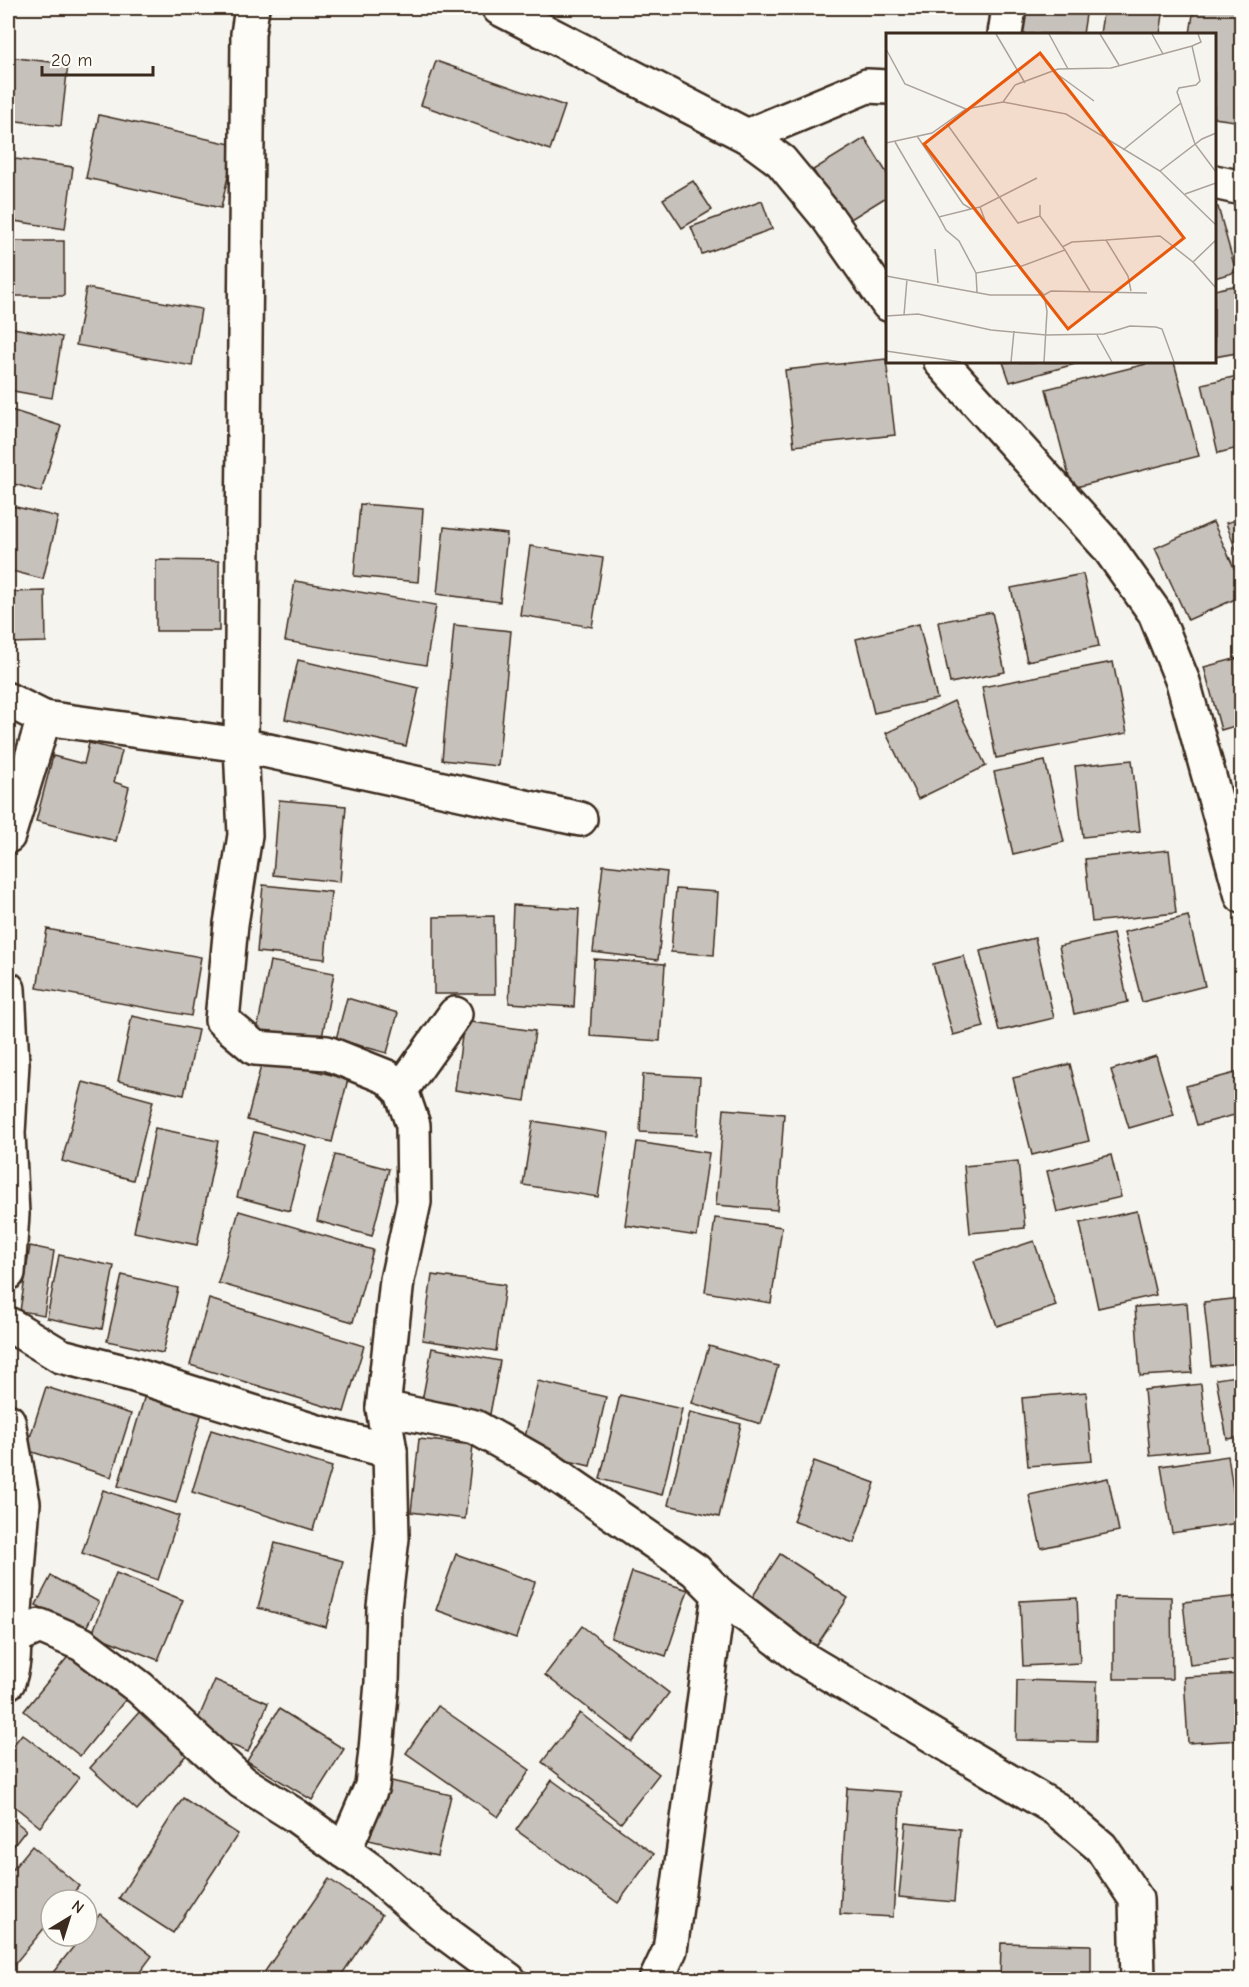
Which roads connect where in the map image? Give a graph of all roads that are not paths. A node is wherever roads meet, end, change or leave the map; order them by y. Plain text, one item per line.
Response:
1 (252, 8) edge
2 (499, 8) edge
3 (1009, 8) edge
4 (1005, 33) edge
5 (886, 87) edge
6 (747, 136) junction
7 (1216, 182) edge
8 (1242, 188) edge
9 (886, 301) edge
10 (942, 363) edge
11 (8, 700) edge
12 (44, 718) junction
13 (241, 745) junction
14 (580, 819) dead end
15 (8, 836) edge
16 (1242, 896) edge
17 (8, 989) edge
18 (454, 1014) dead end
19 (401, 1090) junction
20 (8, 1273) edge
21 (8, 1324) edge
22 (383, 1408) junction
23 (8, 1421) edge
24 (390, 1451) junction
25 (719, 1594) junction
26 (10, 1636) edge
27 (8, 1682) edge
28 (344, 1851) junction
29 (509, 1980) edge
30 (656, 1980) edge
31 (1138, 1980) edge

1 - 13 street
2 - 6 street
3 - 4 street
5 - 6 street
6 - 9 street
7 - 8 street
10 - 16 street
11 - 12 street
12 - 13 street
12 - 15 street
13 - 14 street
13 - 19 street
17 - 20 street
18 - 19 street
19 - 22 street
21 - 24 street
22 - 24 street
22 - 25 street
23 - 26 street
24 - 28 street
25 - 30 street
25 - 31 street
26 - 27 street
26 - 28 street
28 - 29 street

